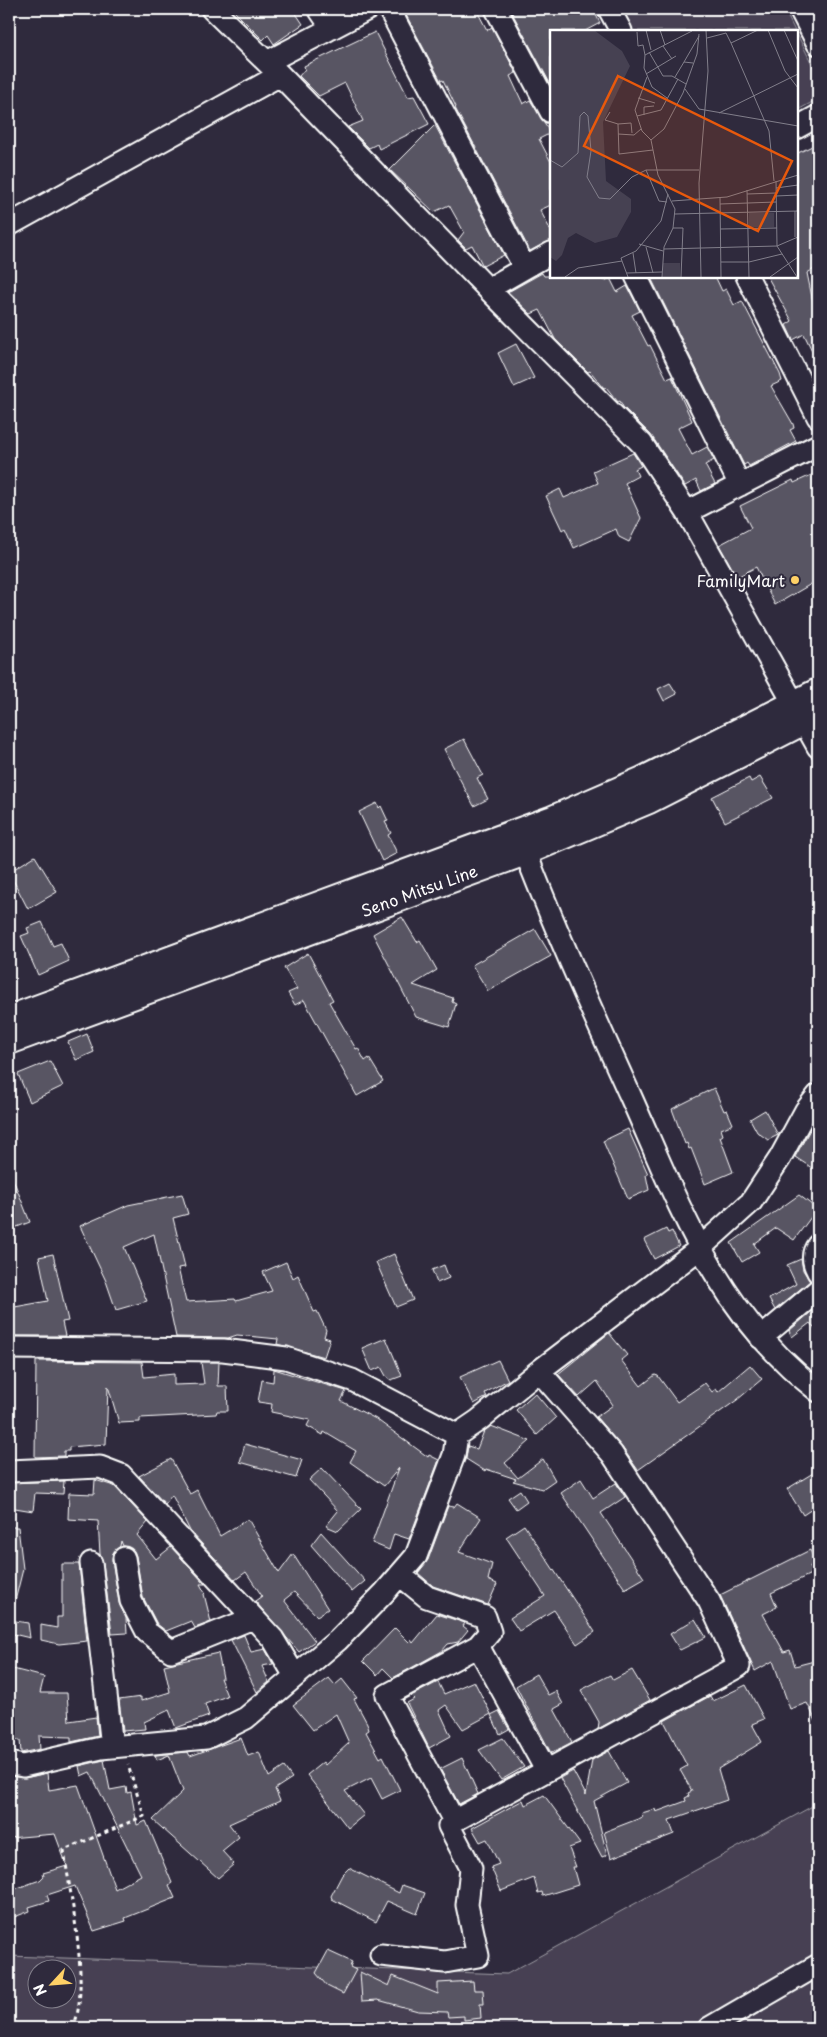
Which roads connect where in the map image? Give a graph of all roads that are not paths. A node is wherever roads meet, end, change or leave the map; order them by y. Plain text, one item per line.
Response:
1 (212, 9) edge
2 (319, 9) edge
3 (368, 9) edge
4 (389, 9) edge
5 (496, 9) edge
6 (609, 9) edge
7 (800, 9) edge
8 (332, 28) junction
9 (620, 30) edge
10 (818, 44) edge
11 (274, 68) junction
12 (550, 110) edge
13 (818, 116) edge
14 (797, 127) edge
15 (9, 225) edge
16 (550, 253) edge
17 (524, 266) junction
18 (637, 278) edge
19 (748, 278) edge
20 (488, 289) junction
21 (818, 417) edge
22 (818, 445) edge
23 (740, 485) junction
24 (687, 512) junction
25 (818, 692) edge
26 (805, 713) edge
27 (818, 747) edge
28 (521, 842) junction
29 (9, 1019) edge
30 (9, 1041) edge
31 (818, 1095) edge
32 (818, 1245) edge
33 (699, 1249) junction
34 (818, 1272) edge
35 (818, 1290) edge
36 (761, 1338) junction
37 (9, 1348) edge
38 (539, 1371) junction
39 (818, 1391) edge
40 (457, 1435) junction
41 (9, 1471) edge
42 (124, 1558) dead end
43 (91, 1563) dead end
44 (400, 1575) junction
45 (253, 1618) junction
46 (478, 1646) junction
47 (295, 1676) junction
48 (117, 1746) junction
49 (9, 1763) edge
50 (546, 1770) junction
51 (454, 1821) junction
52 (381, 1955) dead end
53 (818, 1965) edge
54 (709, 2028) edge

1 - 11 street
2 - 8 street
3 - 8 street
4 - 17 street
5 - 12 street
6 - 9 street
7 - 10 street
8 - 11 street
11 - 15 street
11 - 20 street
13 - 14 street
16 - 17 street
17 - 20 street
18 - 23 street
19 - 21 street
20 - 24 street
22 - 23 street
23 - 24 street
24 - 26 street
25 - 26 main road, Seno Mitsu Line
26 - 27 street
26 - 28 main road, Seno Mitsu Line
28 - 29 main road, Seno Mitsu Line
28 - 30 main road, Seno Mitsu Line
28 - 33 street
31 - 33 street
32 - 34 street
33 - 36 street
33 - 38 street
35 - 36 street
36 - 39 street
37 - 40 street
38 - 40 street
38 - 50 street
40 - 44 street
41 - 45 street
42 - 45 street
43 - 48 street
44 - 46 street
44 - 47 street
45 - 47 street
46 - 50 street
46 - 51 street
47 - 48 street
48 - 49 street
50 - 51 street
51 - 52 street
53 - 54 street

